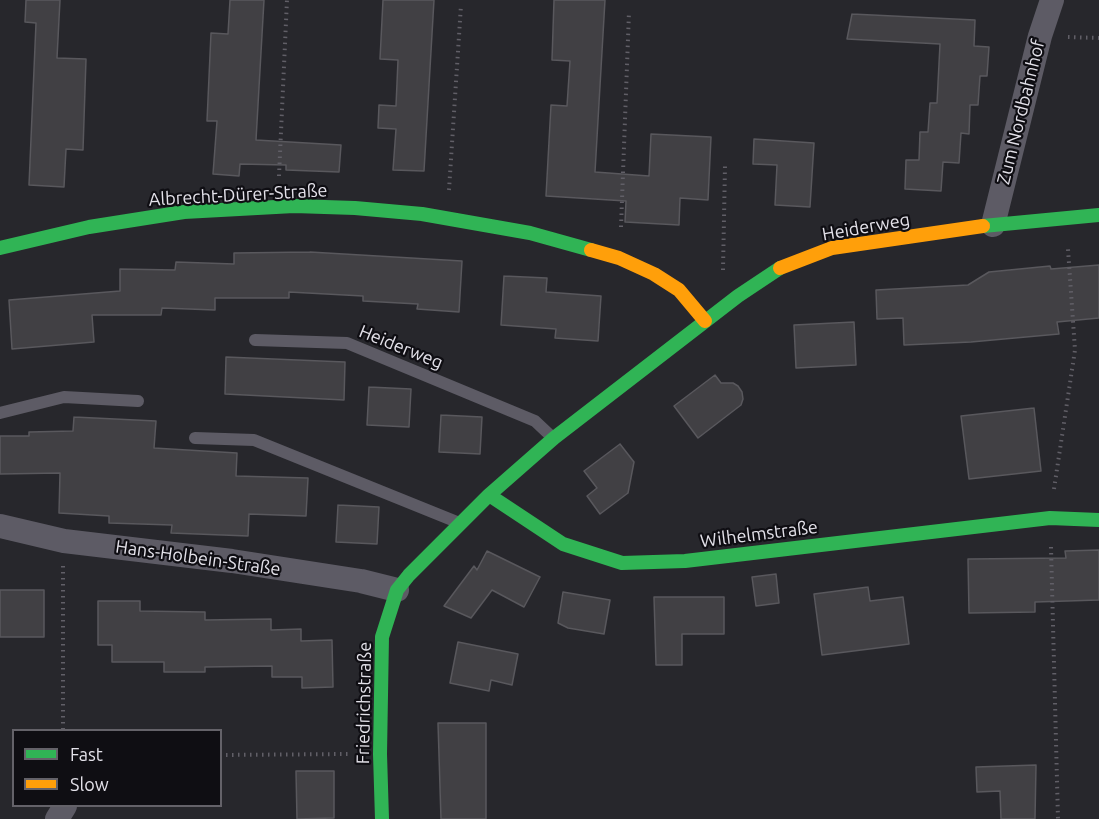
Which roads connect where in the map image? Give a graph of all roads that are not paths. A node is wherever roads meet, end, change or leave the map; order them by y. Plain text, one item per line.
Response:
1 (1052, 0) edge
2 (1099, 215) edge
3 (993, 225) junction
4 (0, 248) edge
5 (705, 321) junction
6 (255, 340) dead end
7 (138, 401) dead end
8 (0, 412) edge
9 (195, 438) dead end
10 (555, 438) junction
11 (489, 495) junction
12 (1099, 520) edge
13 (459, 524) junction
14 (0, 526) edge
15 (397, 590) junction
16 (382, 819) edge

1 - 3 street, Zum Nordbahnhof
2 - 3 street, Heiderweg
3 - 5 street, Heiderweg
4 - 5 street, Albrecht-Dürer-Straße
5 - 10 street, Heiderweg
6 - 10 lane, Heiderweg
7 - 8 lane
9 - 13 lane
10 - 11 street, Heiderweg
11 - 12 street, Wilhelmstraße
11 - 13 street, Heiderweg
13 - 15 street, Heiderweg
14 - 15 street, Hans-Holbein-Straße
15 - 16 street, Friedrichstraße

